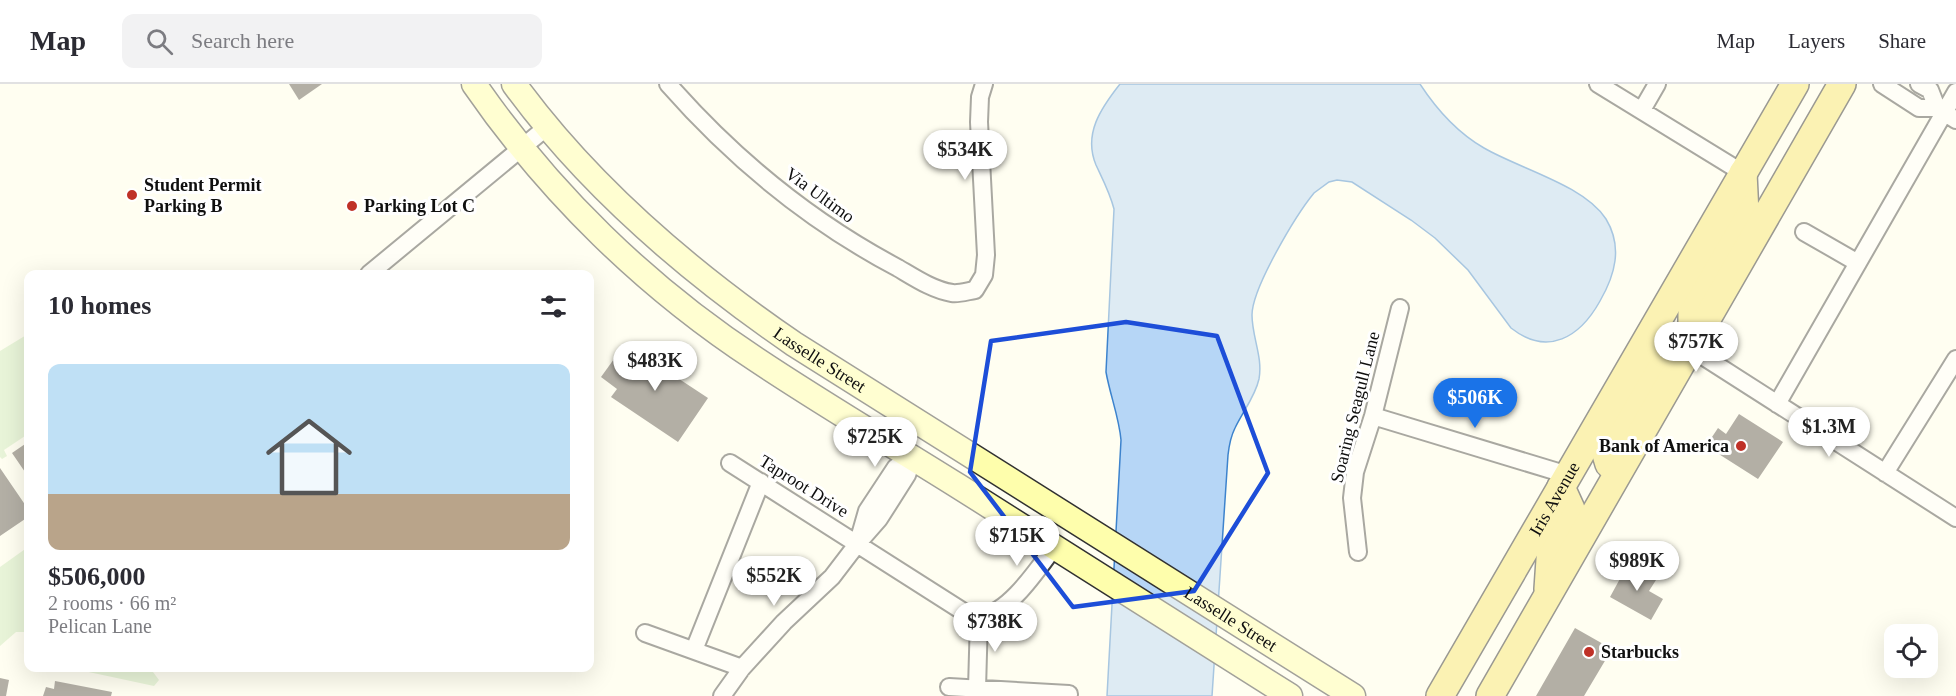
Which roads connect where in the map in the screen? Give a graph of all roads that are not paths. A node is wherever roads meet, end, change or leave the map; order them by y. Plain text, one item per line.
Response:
1 (474, 84) edge
2 (514, 84) edge
3 (668, 84) edge
4 (984, 84) edge
5 (1598, 84) edge
6 (1657, 84) edge
7 (1795, 84) edge
8 (1842, 84) edge
9 (1882, 84) edge
10 (1919, 84) edge
11 (1956, 92) edge
12 (1909, 102) junction
13 (1642, 110) junction
14 (1946, 114) edge
15 (547, 127) junction
16 (523, 148) junction
17 (1743, 173) junction
18 (1804, 232) dead end
19 (1858, 263) junction
20 (374, 270) edge
21 (1400, 308) dead end
22 (1657, 322) junction
23 (1691, 347) junction
24 (1956, 359) edge
25 (1777, 404) junction
26 (1372, 416) junction
27 (913, 458) junction
28 (730, 463) dead end
29 (1618, 471) junction
30 (1885, 473) junction
31 (1565, 481) junction
32 (761, 482) junction
33 (1956, 518) edge
34 (1089, 529) junction
35 (858, 543) junction
36 (1055, 546) junction
37 (1358, 552) dead end
38 (1548, 596) junction
39 (979, 617) junction
40 (645, 633) dead end
41 (694, 650) junction
42 (742, 668) junction
43 (950, 687) dead end
44 (977, 689) junction
45 (1069, 694) dead end
46 (722, 696) edge
47 (1290, 696) edge
48 (1353, 696) edge
49 (1440, 696) edge
50 (1490, 696) edge

1 - 16 main road, Lasselle Street
2 - 15 main road, Lasselle Street
3 - 4 street, Via Ultimo
5 - 13 street
6 - 13 street
7 - 17 main road, Iris Avenue
8 - 23 main road
9 - 12 street
10 - 12 street
10 - 14 street
11 - 14 street
12 - 14 street
13 - 17 street
14 - 19 street
15 - 16 street
15 - 34 main road, Lasselle Street
16 - 20 street
16 - 27 main road, Lasselle Street
17 - 22 main road, Iris Avenue
17 - 23 main road
18 - 19 street
19 - 25 street
21 - 26 street, Soaring Seagull Lane
22 - 29 main road
22 - 31 main road, Iris Avenue
23 - 25 street
23 - 29 main road
24 - 30 street
25 - 30 street
26 - 31 street
26 - 37 street, Soaring Seagull Lane
27 - 34 main road
27 - 35 street
27 - 36 main road, Lasselle Street
28 - 32 street, Taproot Drive
29 - 38 main road
30 - 33 street
31 - 38 main road
31 - 49 main road, Iris Avenue
32 - 35 street, Taproot Drive
32 - 41 street
34 - 48 main road, Lasselle Street
35 - 39 street, Taproot Drive
35 - 42 street
36 - 39 street
36 - 47 main road, Lasselle Street
38 - 50 main road
39 - 44 street
40 - 41 street
41 - 42 street
42 - 46 street
43 - 44 street
44 - 45 street

